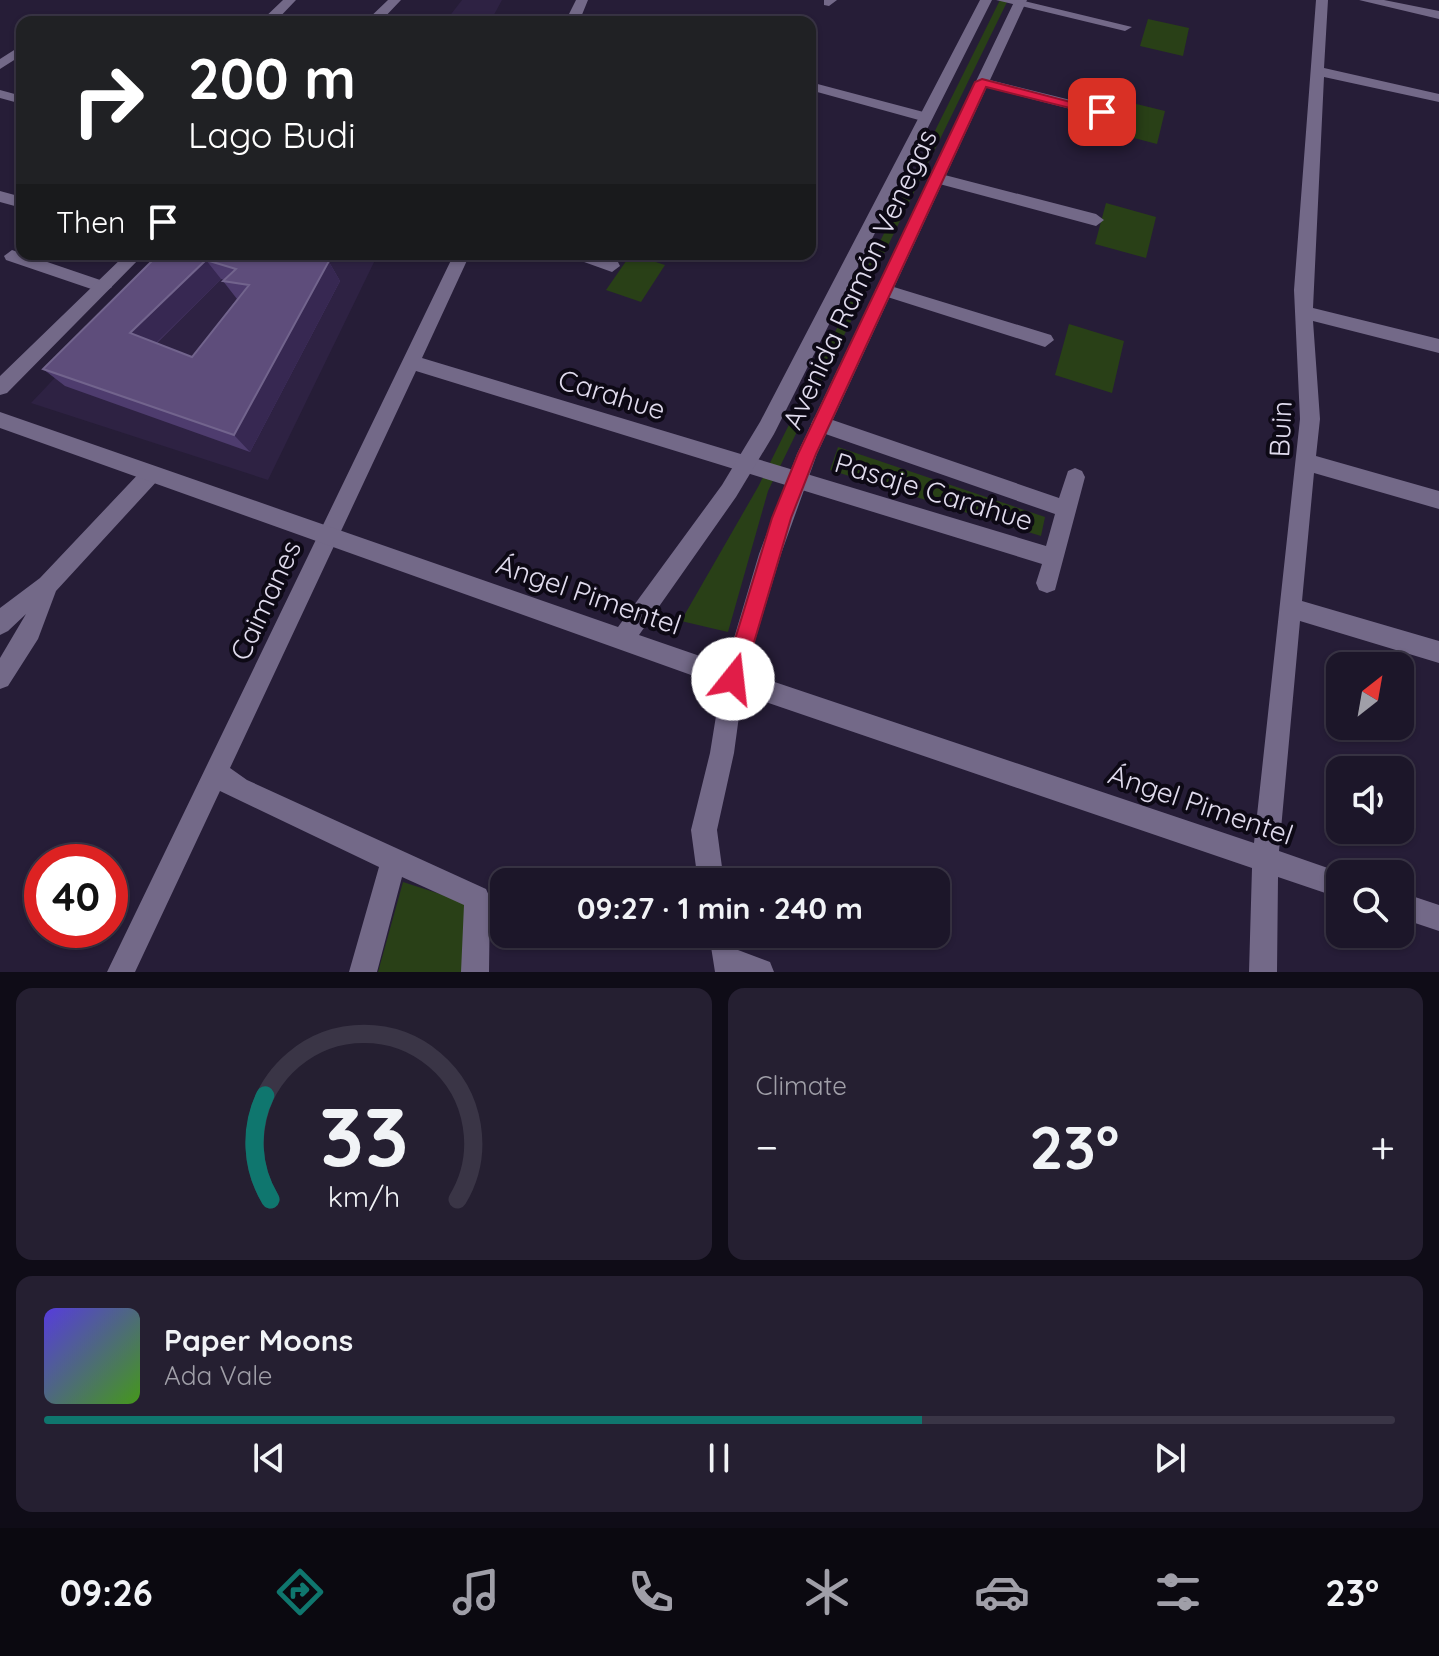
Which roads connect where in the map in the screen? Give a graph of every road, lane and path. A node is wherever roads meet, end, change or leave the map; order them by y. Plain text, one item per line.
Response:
1 (290, 0) edge
2 (395, 0) edge
3 (986, 0) edge
4 (1322, 0) edge
5 (1365, 0) edge
6 (1014, 1) edge
7 (1439, 15) edge
8 (273, 16) edge
9 (378, 16) edge
10 (1125, 27) dead end
11 (1317, 71) junction
12 (982, 82) junction
13 (816, 88) edge
14 (1439, 98) edge
15 (1102, 112) dead end
16 (926, 117) junction
17 (937, 178) junction
18 (1096, 220) dead end
19 (23, 260) edge
20 (130, 260) edge
21 (459, 260) edge
22 (596, 260) edge
23 (612, 266) dead end
24 (103, 287) junction
25 (884, 290) junction
26 (1304, 312) junction
27 (1045, 340) dead end
28 (1439, 346) edge
29 (410, 362) junction
30 (0, 388) edge
31 (0, 420) edge
32 (821, 424) junction
33 (1307, 462) junction
34 (746, 464) junction
35 (151, 474) junction
36 (1075, 477) dead end
37 (797, 478) junction
38 (1439, 500) edge
39 (1066, 509) junction
40 (328, 536) junction
41 (1054, 558) junction
42 (1047, 583) dead end
43 (48, 585) junction
44 (1292, 608) junction
45 (0, 624) edge
46 (622, 640) junction
47 (1439, 652) edge
48 (0, 678) edge
49 (733, 679) junction
50 (216, 773) junction
51 (1265, 859) junction
52 (394, 860) junction
53 (709, 868) edge
54 (1326, 880) edge
55 (1414, 910) edge
56 (1439, 918) edge
57 (726, 955) edge
58 (121, 972) edge
59 (363, 972) edge
60 (475, 972) edge
61 (760, 972) edge
62 (1263, 972) edge

1 - 8 street
2 - 9 street
3 - 16 street, Avenida Ramón Venegas
4 - 11 street, Buin
5 - 7 street
6 - 10 street
6 - 12 street, Avenida Ramón Venegas
11 - 14 street
11 - 26 street, Buin
12 - 15 street
12 - 17 street, Avenida Ramón Venegas
13 - 16 street
16 - 34 street, Avenida Ramón Venegas
17 - 18 street
17 - 25 street, Avenida Ramón Venegas
19 - 24 street
20 - 24 street
21 - 29 street, Caimanes
22 - 23 street
24 - 30 street
25 - 27 street
25 - 32 street, Avenida Ramón Venegas
26 - 28 street
26 - 33 street, Buin
29 - 34 street, Carahue
29 - 40 street, Caimanes
31 - 35 street, Ángel Pimentel
32 - 37 street, Avenida Ramón Venegas
32 - 39 street, Pasaje Carahue
33 - 38 street
33 - 44 street, Buin
34 - 37 street, Carahue
34 - 46 street, Avenida Ramón Venegas
35 - 40 street, Ángel Pimentel
35 - 43 street
36 - 39 street, Pasaje Carahue
37 - 41 street, Pasaje Carahue
37 - 49 street, Avenida Ramón Venegas
39 - 41 street, Pasaje Carahue
40 - 46 street, Ángel Pimentel
40 - 50 street, Caimanes
41 - 42 street, Pasaje Carahue
43 - 45 street
43 - 48 street
44 - 47 street
44 - 51 street, Buin
46 - 49 street, Ángel Pimentel
49 - 51 street, Ángel Pimentel
49 - 53 street, Avenida Ramón Venegas
50 - 52 street
50 - 58 street, Caimanes
51 - 54 street, Ángel Pimentel
51 - 62 street, Buin
52 - 59 street
52 - 60 street
55 - 56 street
57 - 61 street

